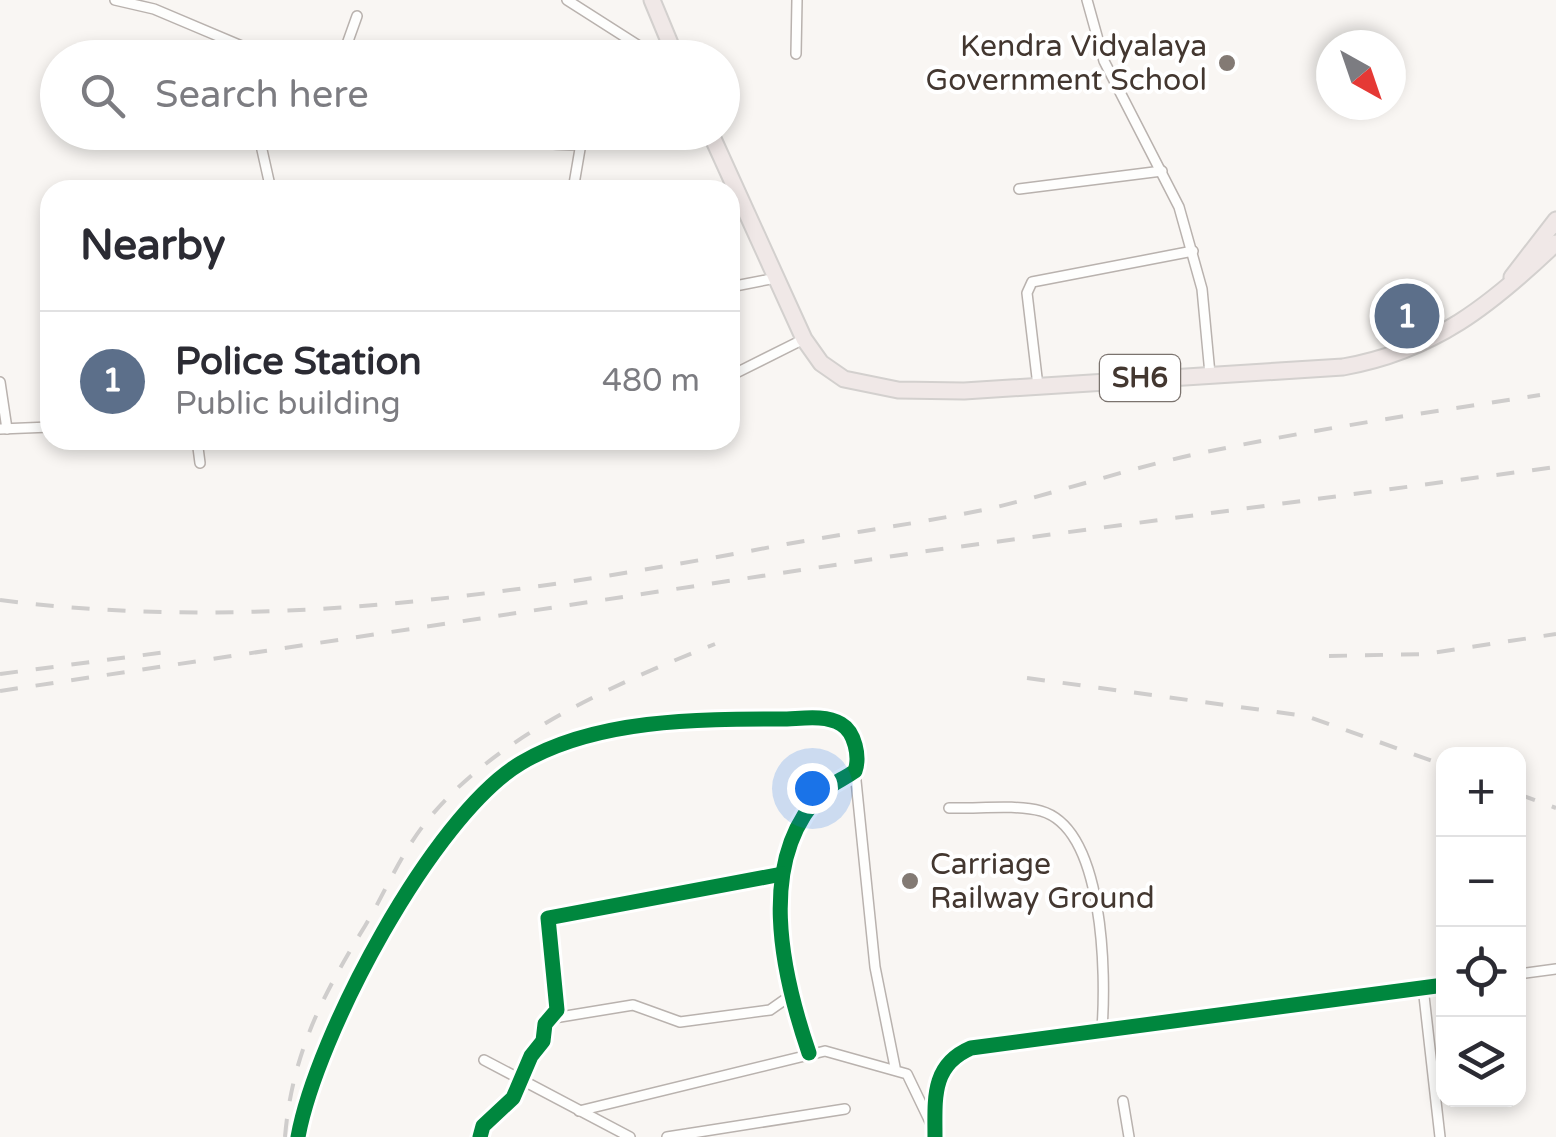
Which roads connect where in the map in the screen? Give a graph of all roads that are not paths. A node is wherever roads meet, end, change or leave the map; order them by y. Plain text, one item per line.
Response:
1 (115, 0) edge
2 (568, 0) edge
3 (652, 0) edge
4 (797, 0) edge
5 (1088, 0) edge
6 (156, 4) edge
7 (358, 16) dead end
8 (224, 40) edge
9 (349, 40) edge
10 (630, 40) edge
11 (669, 40) edge
12 (796, 54) dead end
13 (262, 150) edge
14 (580, 150) edge
15 (718, 150) edge
16 (1162, 171) junction
17 (269, 180) edge
18 (574, 180) edge
19 (732, 180) edge
20 (1019, 189) dead end
21 (740, 197) edge
22 (1556, 220) edge
23 (1556, 243) edge
24 (1193, 251) junction
25 (777, 278) junction
26 (1510, 281) junction
27 (740, 286) edge
28 (804, 339) junction
29 (740, 371) edge
30 (1210, 374) junction
31 (0, 382) edge
32 (1038, 386) junction
33 (40, 427) edge
34 (3, 429) edge
35 (198, 450) edge
36 (200, 462) dead end
37 (855, 772) junction
38 (950, 808) dead end
39 (782, 874) junction
40 (1556, 969) edge
41 (1526, 973) edge
42 (1436, 986) edge
43 (1424, 988) junction
44 (790, 996) junction
45 (548, 1019) junction
46 (1102, 1028) junction
47 (810, 1054) junction
48 (484, 1060) dead end
49 (895, 1067) junction
50 (521, 1080) junction
51 (1123, 1101) dead end
52 (846, 1109) dead end
53 (579, 1111) junction
54 (615, 1134) edge
55 (934, 1135) edge
56 (298, 1137) edge
57 (480, 1137) edge
58 (630, 1137) edge
59 (667, 1137) edge
60 (1129, 1137) edge
61 (1440, 1137) edge

1 - 6 street
2 - 10 street
3 - 11 main road
4 - 12 street
5 - 16 street
6 - 8 street
7 - 9 street
13 - 17 street
14 - 18 street
15 - 19 main road, SH6
16 - 20 street
16 - 24 street
21 - 25 main road, SH6
22 - 26 main road, SH6
23 - 26 main road, SH6
24 - 30 street
24 - 32 street
25 - 27 street
25 - 28 main road, SH6
26 - 30 main road, SH6
28 - 29 street
28 - 32 main road, SH6
30 - 32 main road, SH6
31 - 34 street
33 - 34 street
35 - 36 street
37 - 39 street
37 - 49 street
37 - 56 street
38 - 46 street
39 - 44 street
39 - 45 street
40 - 41 street
42 - 43 street
43 - 46 street
43 - 61 street
44 - 45 street
44 - 47 street
45 - 50 street
46 - 55 street
47 - 49 street
47 - 53 street
48 - 50 street
49 - 55 street
50 - 53 street
50 - 57 street
51 - 60 street
52 - 59 street
53 - 54 street
54 - 58 street

